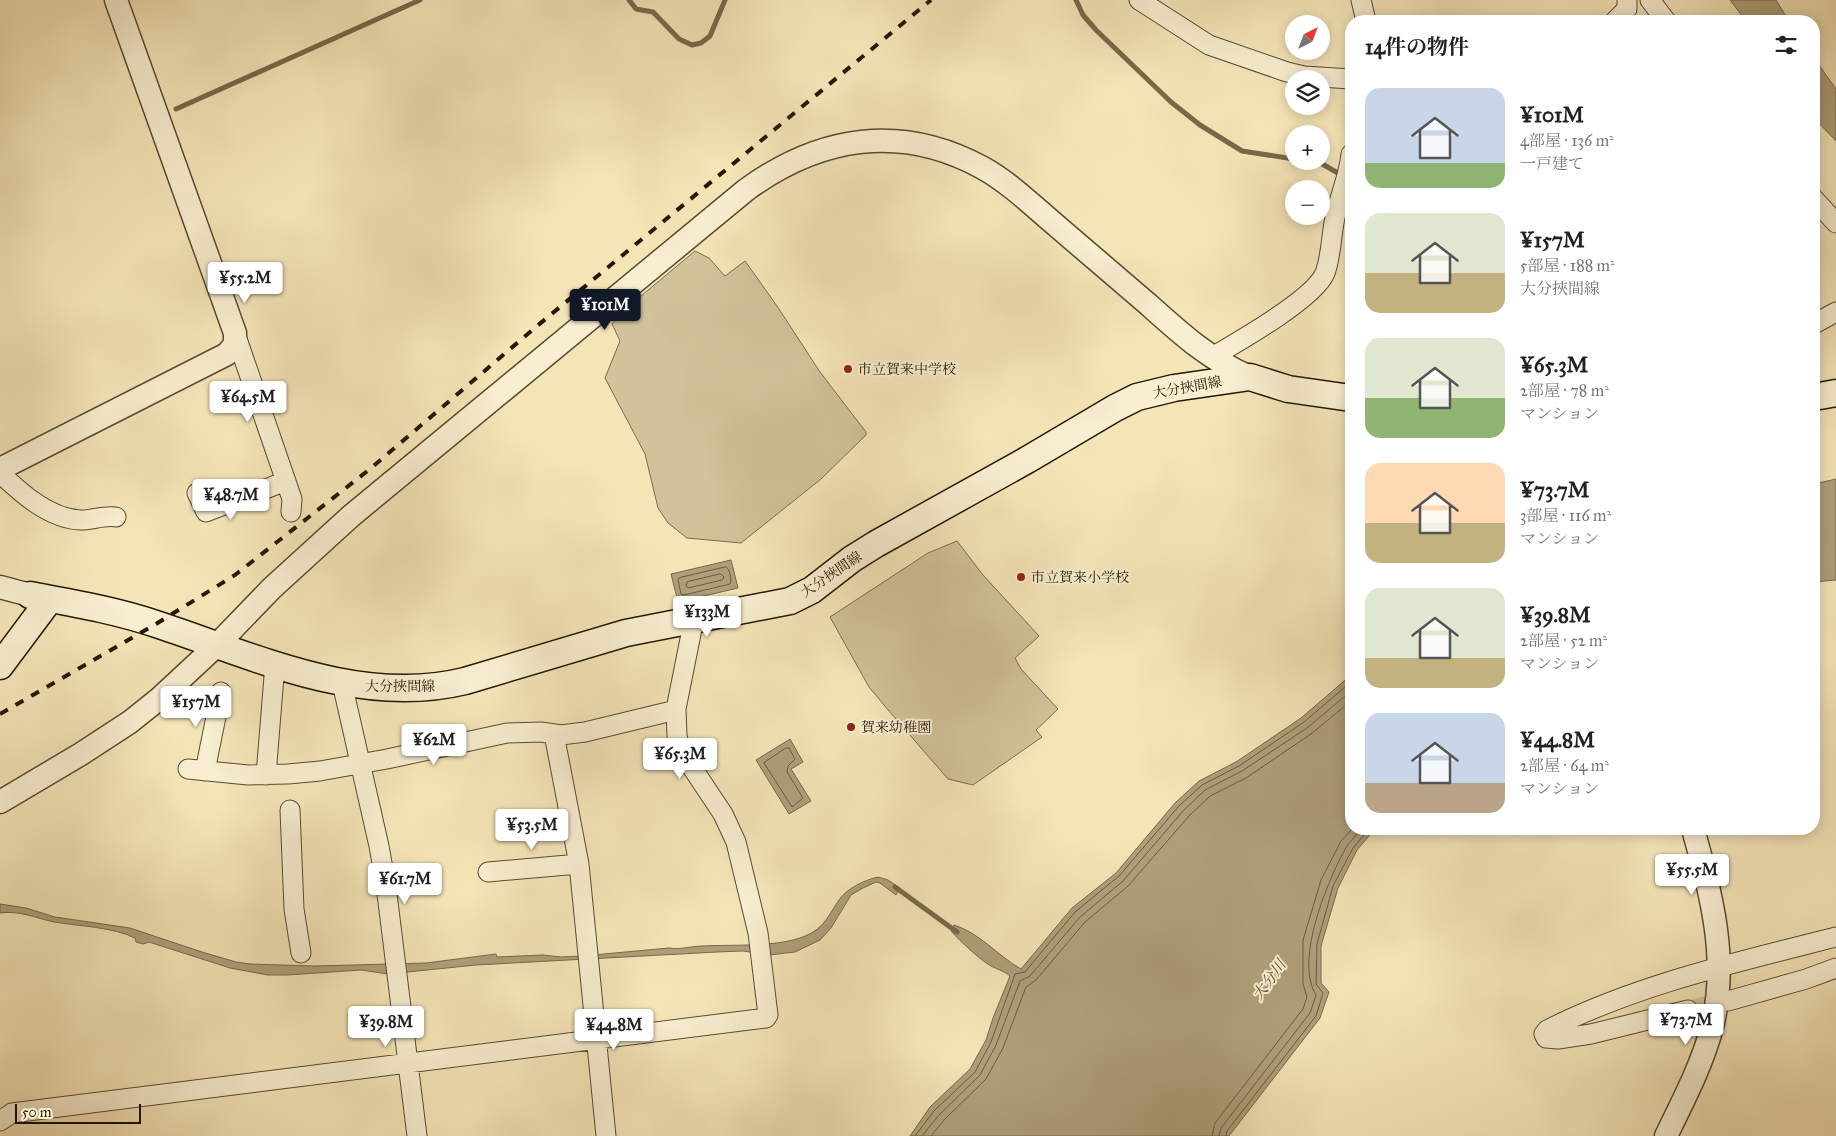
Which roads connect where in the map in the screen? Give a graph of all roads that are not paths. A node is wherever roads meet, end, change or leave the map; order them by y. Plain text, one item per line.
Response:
1 (116, 0) edge
2 (1139, 0) edge
3 (1361, 0) edge
4 (1627, 0) edge
5 (1650, 0) edge
6 (1365, 15) edge
7 (1621, 15) edge
8 (1661, 15) edge
9 (1345, 79) edge
10 (1345, 184) edge
11 (1820, 206) edge
12 (1836, 223) edge
13 (1836, 312) edge
14 (1820, 321) edge
15 (235, 333) junction
16 (1212, 357) junction
17 (1250, 377) junction
18 (1836, 393) edge
19 (1820, 396) edge
20 (1345, 397) edge
21 (0, 469) edge
22 (0, 473) edge
23 (286, 481) junction
24 (197, 494) dead end
25 (291, 512) dead end
26 (116, 517) dead end
27 (0, 587) edge
28 (40, 597) junction
29 (694, 619) junction
30 (216, 646) junction
31 (275, 664) junction
32 (0, 666) edge
33 (342, 683) junction
34 (221, 692) dead end
35 (676, 710) junction
36 (554, 734) junction
37 (360, 764) junction
38 (266, 775) junction
39 (0, 802) edge
40 (290, 810) dead end
41 (1695, 835) edge
42 (579, 864) junction
43 (488, 872) dead end
44 (1836, 937) edge
45 (301, 953) dead end
46 (1719, 962) junction
47 (1836, 968) edge
48 (1728, 1001) tunnel mouth
49 (1688, 1010) tunnel mouth
50 (596, 1039) junction
51 (408, 1062) junction
52 (0, 1121) edge
53 (417, 1136) edge
54 (606, 1136) edge
55 (1666, 1136) edge

1 - 15 street
2 - 9 street
3 - 6 street
4 - 7 street
5 - 8 street
10 - 16 street
11 - 12 street
13 - 14 street
15 - 21 street
15 - 23 street
16 - 17 street
16 - 30 street
17 - 20 main road, 大分挾間線
17 - 29 main road, 大分挾間線
18 - 19 main road
22 - 26 street
23 - 24 street
23 - 25 street
27 - 28 street
28 - 30 main road, 大分挾間線
28 - 32 main road
29 - 33 main road, 大分挾間線
29 - 35 street
30 - 31 main road, 大分挾間線
30 - 39 street
31 - 33 main road, 大分挾間線
31 - 38 street
33 - 37 street
34 - 38 street
35 - 36 street
35 - 50 street
36 - 37 street
36 - 42 street
37 - 38 street
37 - 51 street
40 - 45 street
41 - 46 street
42 - 43 street
42 - 50 street
44 - 46 street
46 - 49 street
46 - 55 street
47 - 48 street
50 - 51 street
50 - 54 street
51 - 52 street
51 - 53 street

